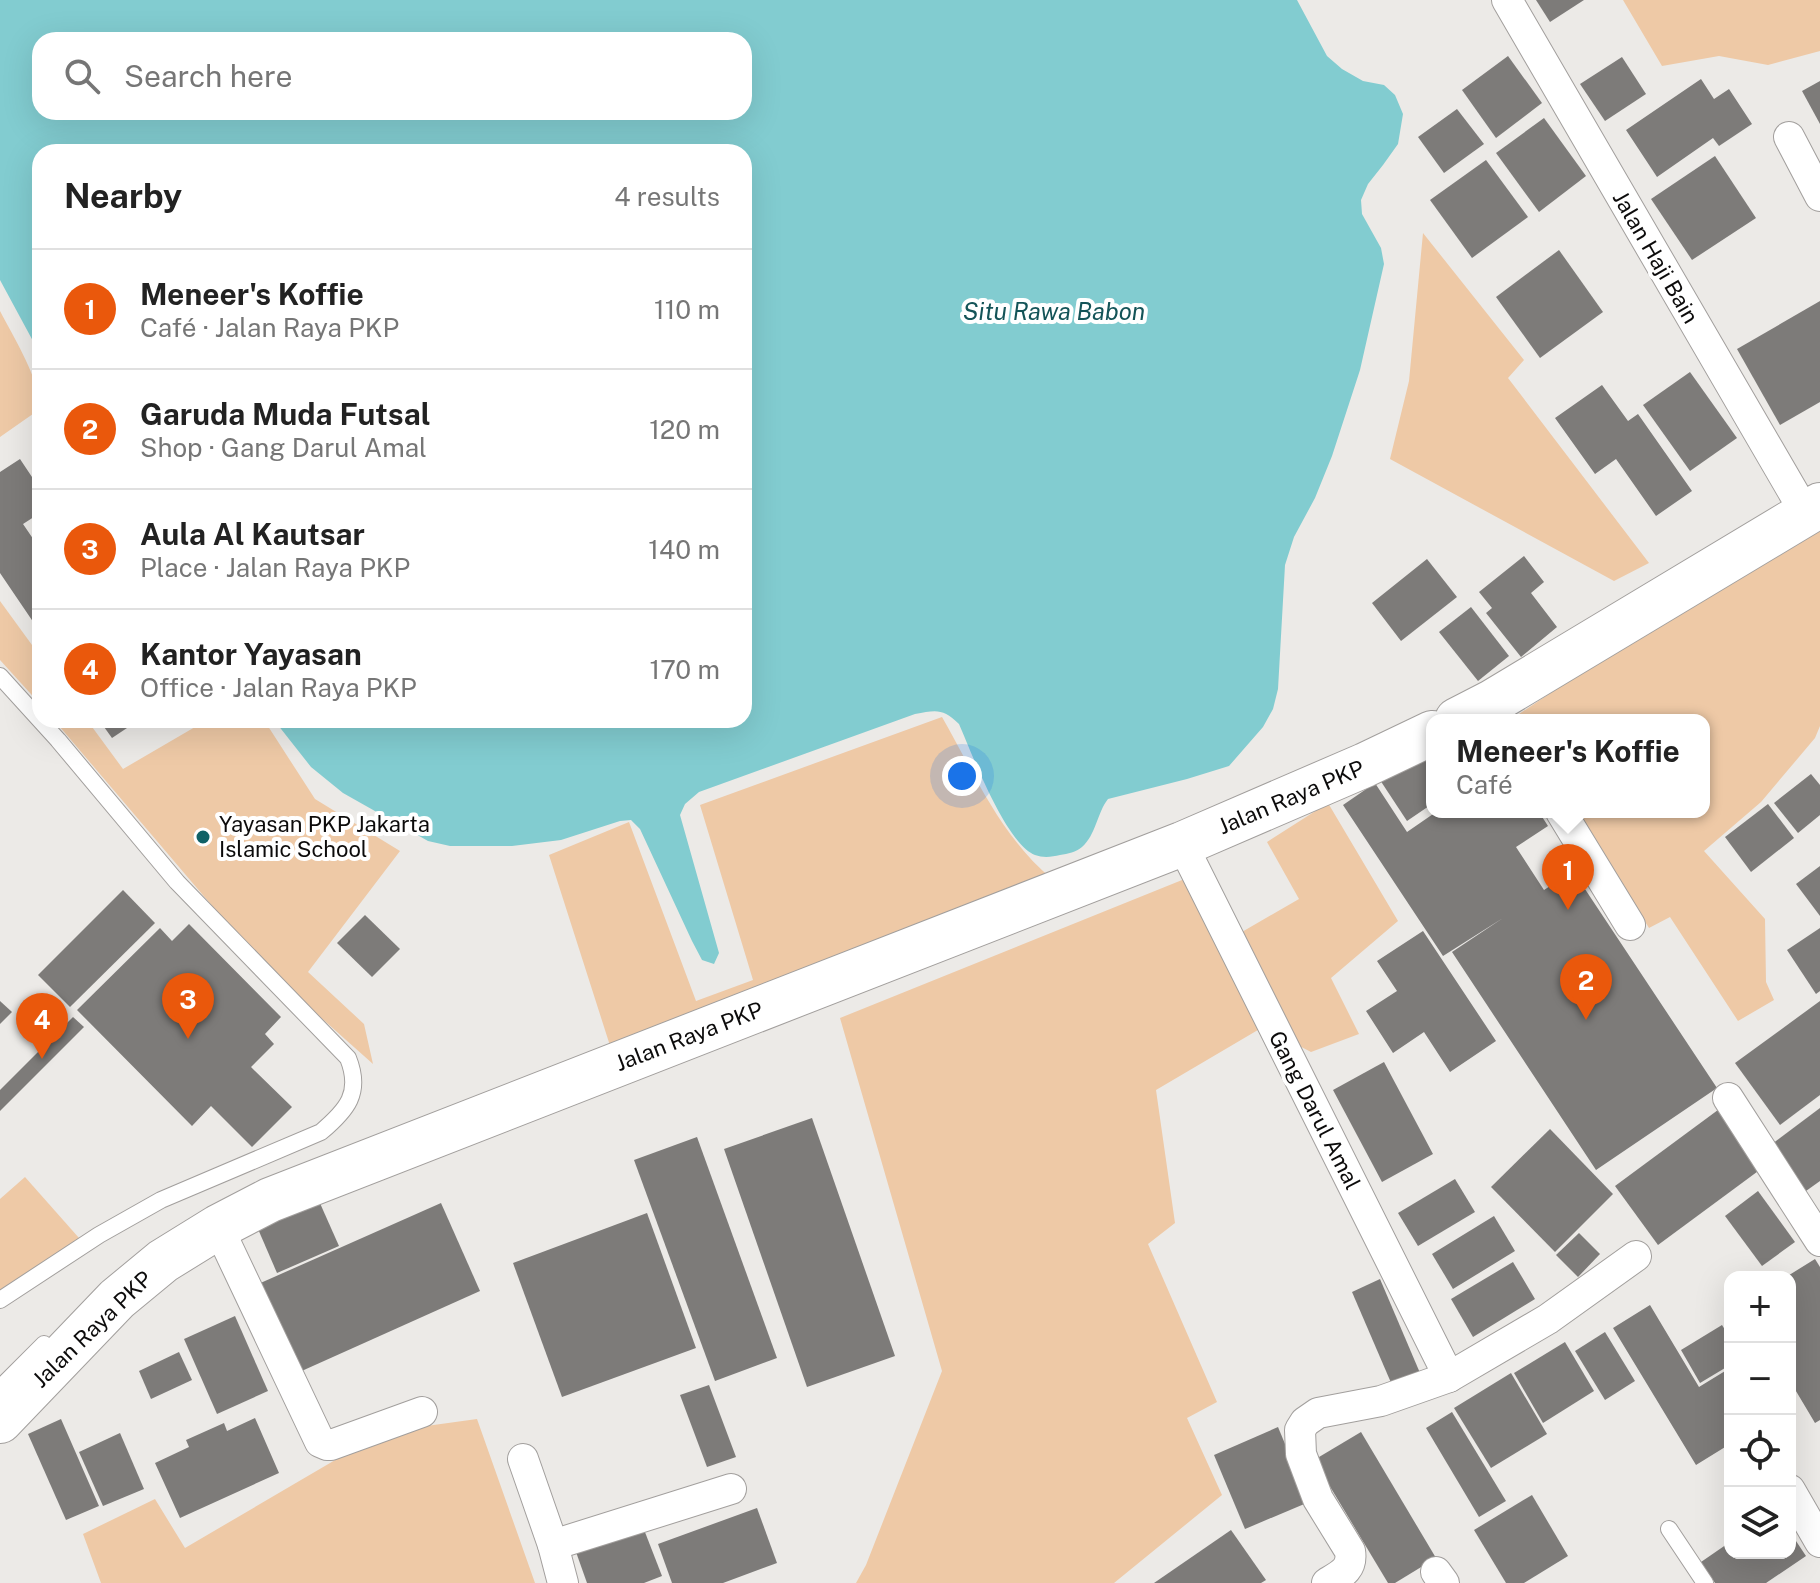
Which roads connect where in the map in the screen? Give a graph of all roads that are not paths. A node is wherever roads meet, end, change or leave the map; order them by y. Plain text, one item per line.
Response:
1 (1507, 0) edge
2 (1789, 137) dead end
3 (1820, 196) edge
4 (1813, 510) edge
5 (0, 676) edge
6 (32, 711) edge
7 (1484, 714) edge
8 (47, 728) edge
9 (1426, 736) edge
10 (1565, 818) edge
11 (1182, 844) junction
12 (1630, 925) dead end
13 (1728, 1098) dead end
14 (218, 1227) junction
15 (1820, 1241) edge
16 (1636, 1256) dead end
17 (0, 1300) edge
18 (60, 1328) dead end
19 (1449, 1377) junction
20 (0, 1388) edge
21 (422, 1412) dead end
22 (0, 1421) edge
23 (523, 1459) dead end
24 (731, 1489) dead end
25 (1796, 1500) edge
26 (1669, 1529) dead end
27 (1820, 1542) edge
28 (553, 1545) junction
29 (1346, 1577) edge
30 (563, 1583) edge
31 (1705, 1583) edge

1 - 4 street, Jalan Haji Bain
2 - 3 street
4 - 7 street
5 - 6 lane
8 - 17 lane
9 - 11 street, Jalan Raya PKP
10 - 12 street
11 - 14 street, Jalan Raya PKP
11 - 19 street, Gang Darul Amal
13 - 15 street
14 - 21 street
14 - 22 street, Jalan Raya PKP
16 - 19 street
18 - 20 lane
19 - 29 street
23 - 28 street
24 - 28 street
25 - 27 street
26 - 31 lane
28 - 30 street

